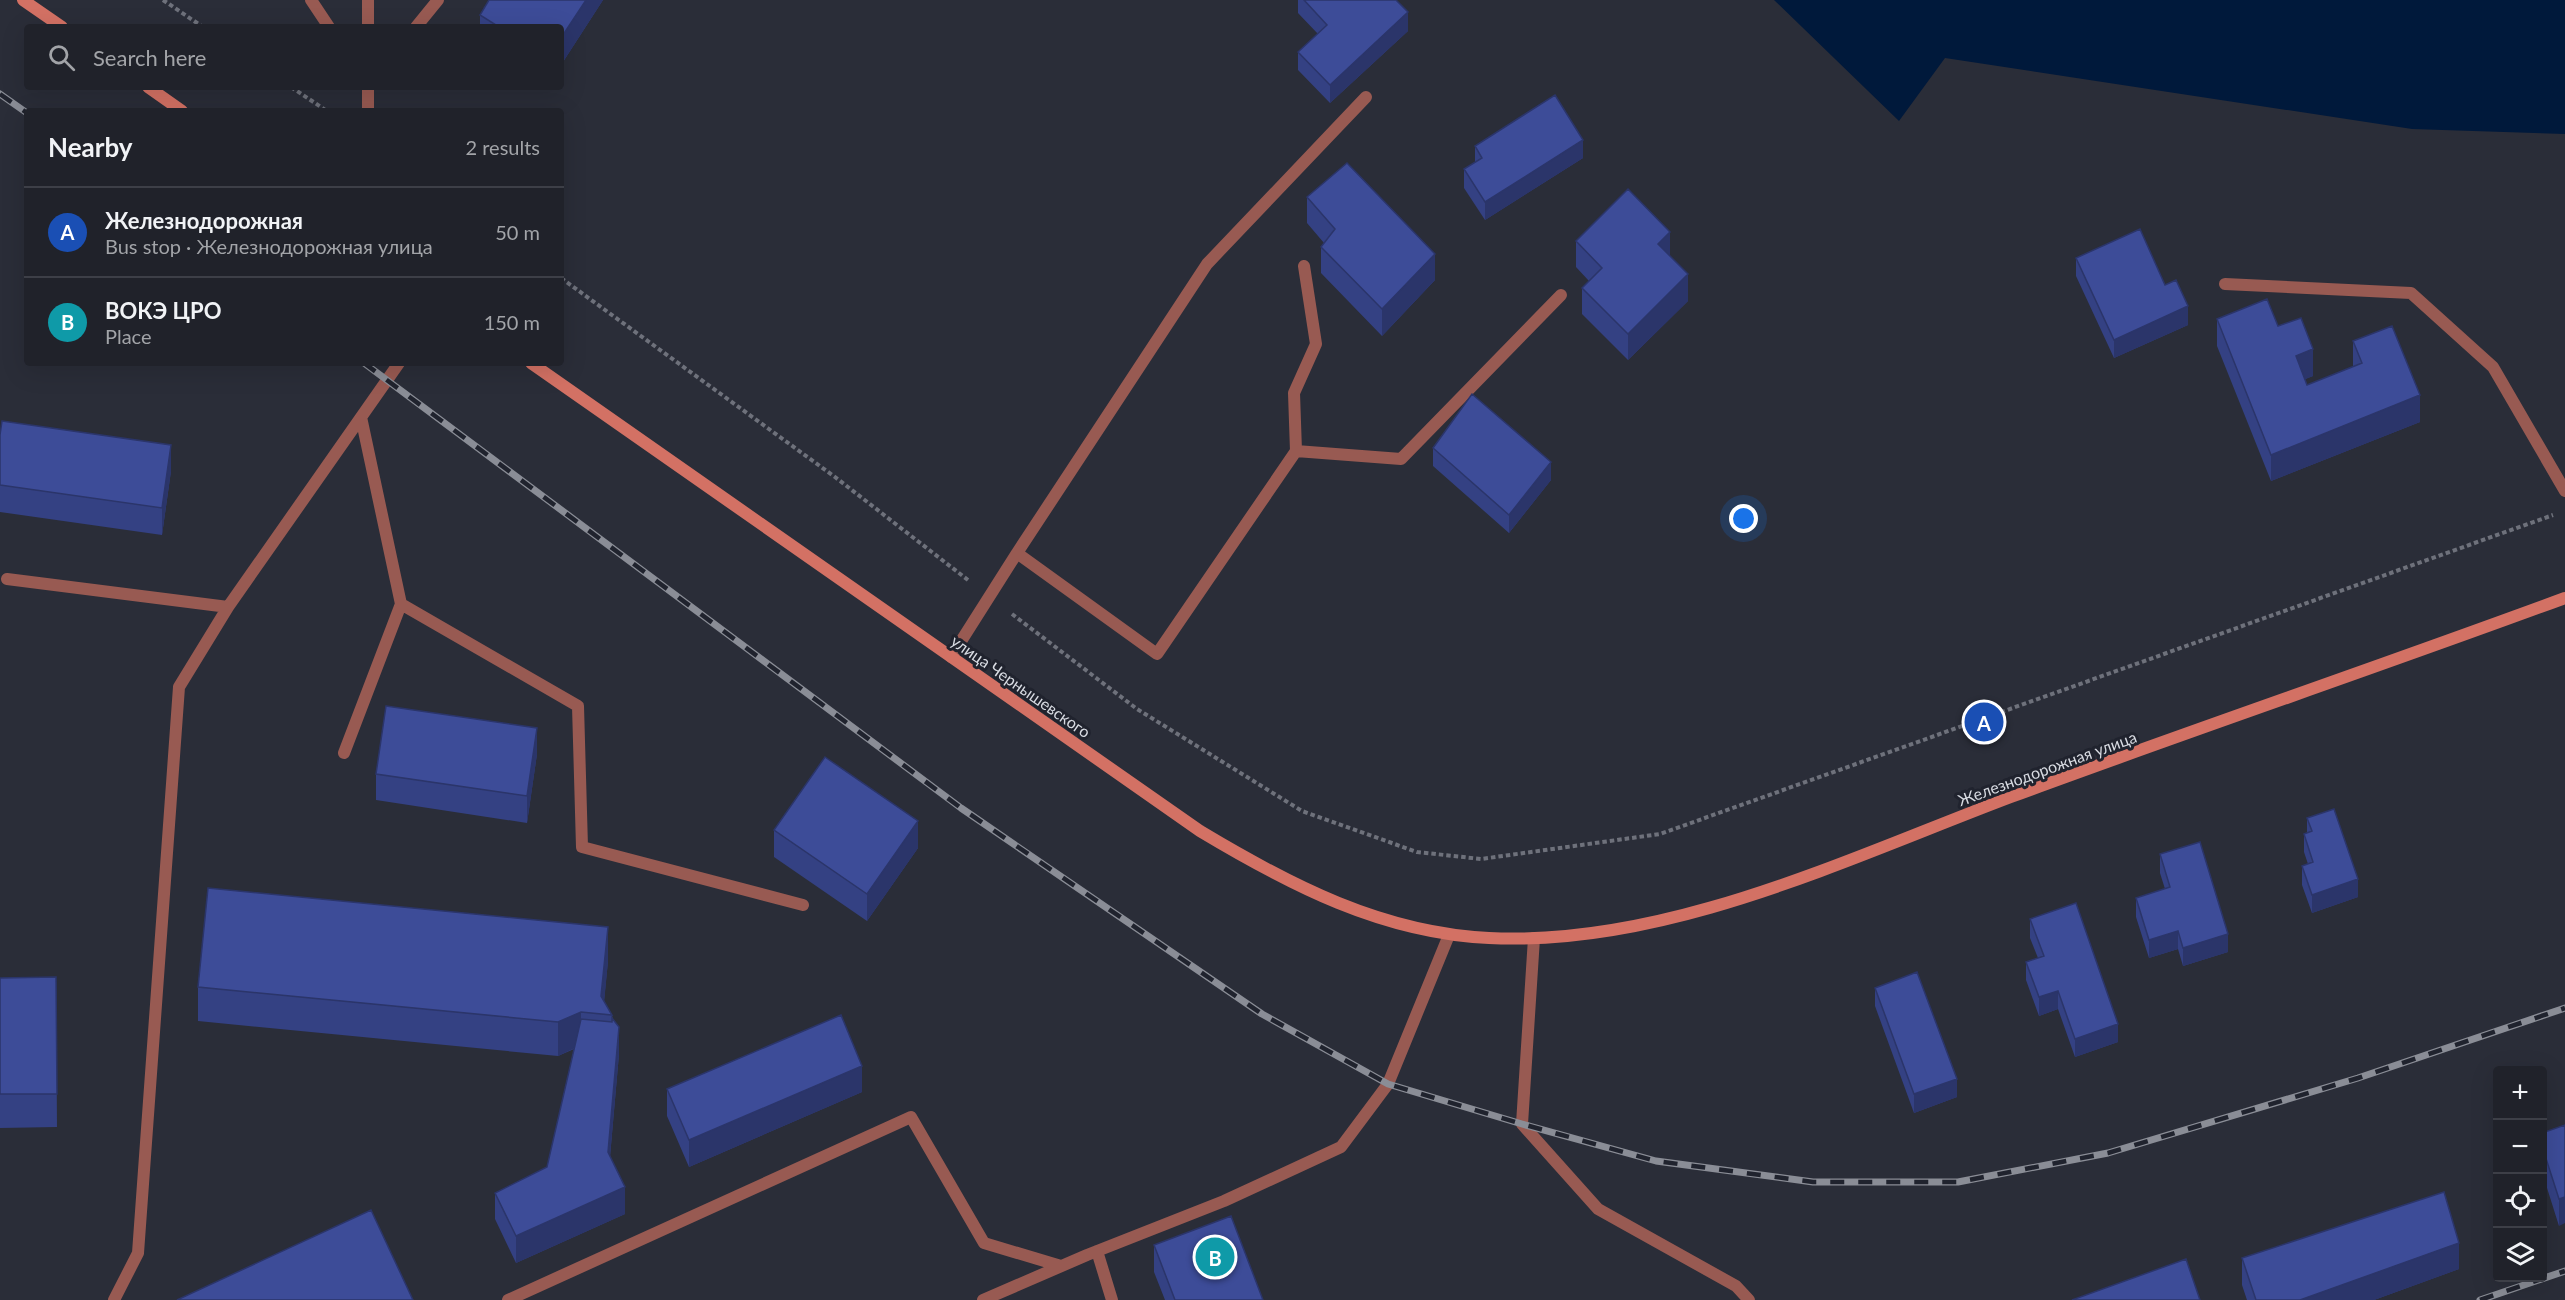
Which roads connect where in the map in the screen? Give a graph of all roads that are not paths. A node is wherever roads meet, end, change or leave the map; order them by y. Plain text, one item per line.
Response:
1 (23, 0) edge
2 (311, 0) edge
3 (368, 0) edge
4 (438, 0) edge
5 (58, 24) edge
6 (327, 24) edge
7 (368, 24) edge
8 (418, 24) edge
9 (152, 90) edge
10 (368, 90) edge
11 (1366, 97) dead end
12 (178, 108) edge
13 (368, 108) edge
14 (1304, 266) dead end
15 (2224, 284) dead end
16 (1561, 295) dead end
17 (397, 366) edge
18 (535, 366) edge
19 (361, 417) junction
20 (1296, 451) junction
21 (2565, 491) edge
22 (1017, 553) junction
23 (7, 579) dead end
24 (2565, 598) edge
25 (401, 604) junction
26 (228, 607) junction
27 (951, 657) junction
28 (344, 753) dead end
29 (803, 904) dead end
30 (1449, 935) junction
31 (1534, 938) junction
32 (1097, 1251) junction
33 (1060, 1266) junction
34 (114, 1300) edge
35 (508, 1300) edge
36 (983, 1300) edge
37 (1112, 1300) edge
38 (1749, 1300) edge

1 - 5 main road
2 - 6 lane
3 - 7 lane
4 - 8 lane
9 - 12 main road
10 - 13 lane
11 - 22 lane
14 - 20 lane
15 - 21 lane
16 - 20 lane
17 - 19 lane
18 - 27 main road, улица Чернышевского
19 - 25 lane
19 - 26 lane
20 - 22 lane
22 - 27 lane
23 - 26 lane
24 - 31 main road, Железнодорожная улица
25 - 28 lane
25 - 29 lane
26 - 34 lane
27 - 30 main road, улица Чернышевского
30 - 31 main road, улица Чернышевского
30 - 32 lane
31 - 38 lane
32 - 33 lane
32 - 37 lane
33 - 35 lane
33 - 36 lane

